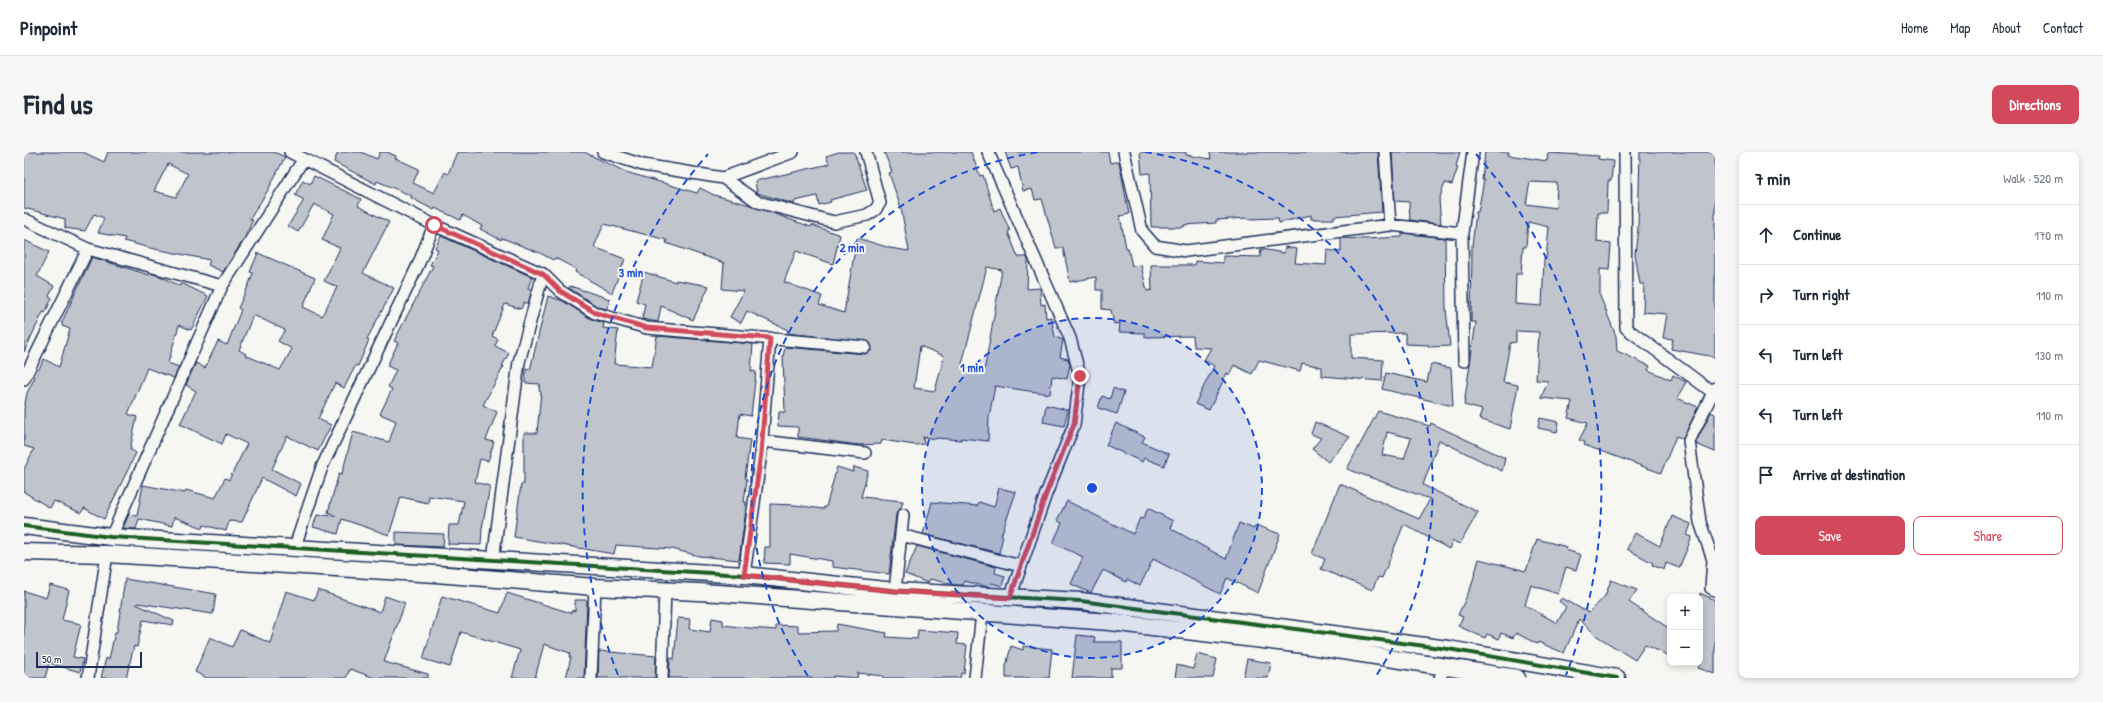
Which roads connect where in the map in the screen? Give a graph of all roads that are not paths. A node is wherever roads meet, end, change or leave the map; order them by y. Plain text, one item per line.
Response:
1 (290, 152) edge
2 (603, 152) edge
3 (793, 152) edge
4 (866, 152) edge
5 (988, 152) edge
6 (1124, 152) edge
7 (1384, 152) edge
8 (1473, 152) edge
9 (1624, 152) edge
10 (303, 160) junction
11 (723, 178) junction
12 (24, 219) edge
13 (434, 225) junction
14 (1390, 225) junction
15 (1462, 232) junction
16 (88, 249) junction
17 (543, 274) junction
18 (222, 286) junction
19 (770, 338) junction
20 (865, 347) dead end
21 (1464, 361) dead end
22 (24, 379) edge
23 (1714, 392) edge
24 (762, 442) junction
25 (866, 453) dead end
26 (903, 515) dead end
27 (24, 526) edge
28 (901, 535) junction
29 (111, 538) junction
30 (294, 549) junction
31 (24, 552) edge
32 (107, 554) junction
33 (493, 560) junction
34 (1021, 566) junction
35 (744, 575) junction
36 (595, 588) junction
37 (665, 590) junction
38 (1715, 590) edge
39 (895, 591) junction
40 (1010, 598) junction
41 (982, 613) junction
42 (1272, 633) junction
43 (1443, 672) edge
44 (88, 678) edge
45 (591, 678) edge
46 (662, 678) edge
47 (975, 678) edge
48 (1517, 678) edge
49 (1617, 678) edge

1 - 10 street
2 - 11 street
3 - 11 street
4 - 11 street
5 - 34 street
6 - 14 street
7 - 14 street
8 - 15 street
9 - 23 street
10 - 13 street
10 - 18 street
12 - 16 street
13 - 17 street
13 - 30 street
14 - 15 street
15 - 21 street
16 - 18 street
16 - 22 street
17 - 19 street
17 - 33 street
18 - 29 street
19 - 20 street
19 - 24 street
23 - 38 street
24 - 25 street
24 - 35 street
26 - 28 street
27 - 29 street
28 - 34 street
28 - 39 street
29 - 30 street
30 - 33 street
31 - 32 street
32 - 36 street
32 - 44 street
33 - 35 street
34 - 40 street
35 - 39 street
36 - 37 street
36 - 45 street
37 - 41 street
37 - 46 street
39 - 40 street
40 - 42 street
41 - 42 street
41 - 47 street
42 - 43 street
42 - 49 street
43 - 48 street

